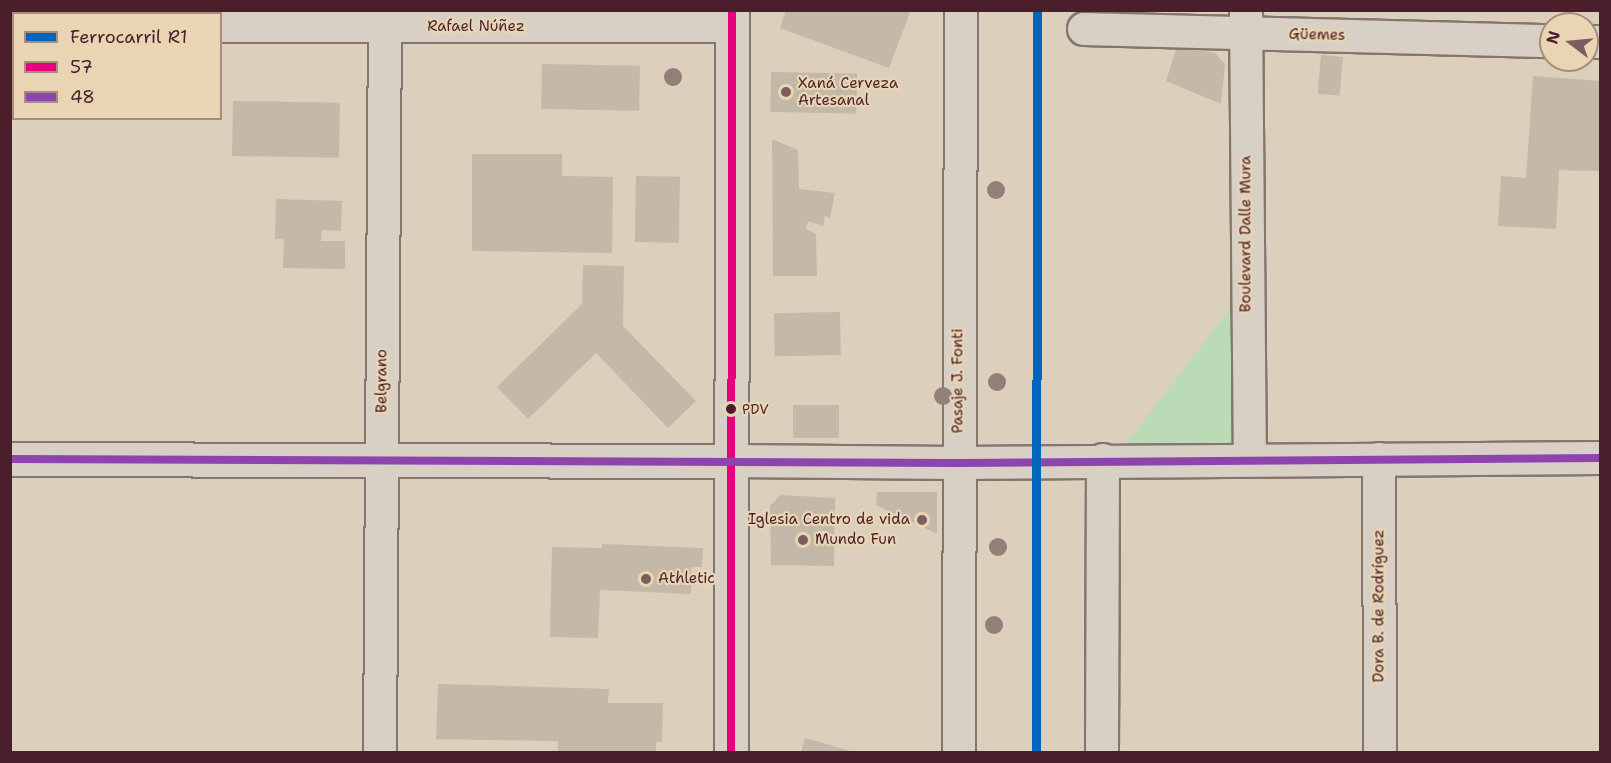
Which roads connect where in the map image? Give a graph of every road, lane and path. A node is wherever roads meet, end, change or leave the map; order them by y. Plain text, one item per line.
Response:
1 (961, 10) edge
2 (732, 18) edge
3 (385, 19) edge
4 (1246, 22) edge
5 (222, 26) edge
6 (1084, 29) dead end
7 (1539, 40) edge
8 (1250, 458) junction
9 (1600, 458) edge
10 (10, 459) edge
11 (1379, 459) junction
12 (1103, 460) junction
13 (382, 461) junction
14 (732, 461) junction
15 (957, 463) junction
16 (380, 753) edge
17 (731, 753) edge
18 (959, 753) edge
19 (1102, 753) edge
20 (1380, 753) edge

1 - 15 street, Pasaje J. Fonti
2 - 3 street, Rafael Núñez
2 - 14 main road
3 - 5 street, Rafael Núñez
3 - 13 street, Belgrano
4 - 6 street, Güemes
4 - 7 street, Güemes
4 - 8 street, Boulevard Dalle Mura
8 - 11 street
8 - 12 street
9 - 11 street
10 - 13 main road
11 - 20 street, Dora B. de Rodríguez
12 - 15 street
12 - 19 street
13 - 14 main road
13 - 16 street, Belgrano
14 - 15 street
14 - 17 main road
15 - 18 street, Pasaje J. Fonti

